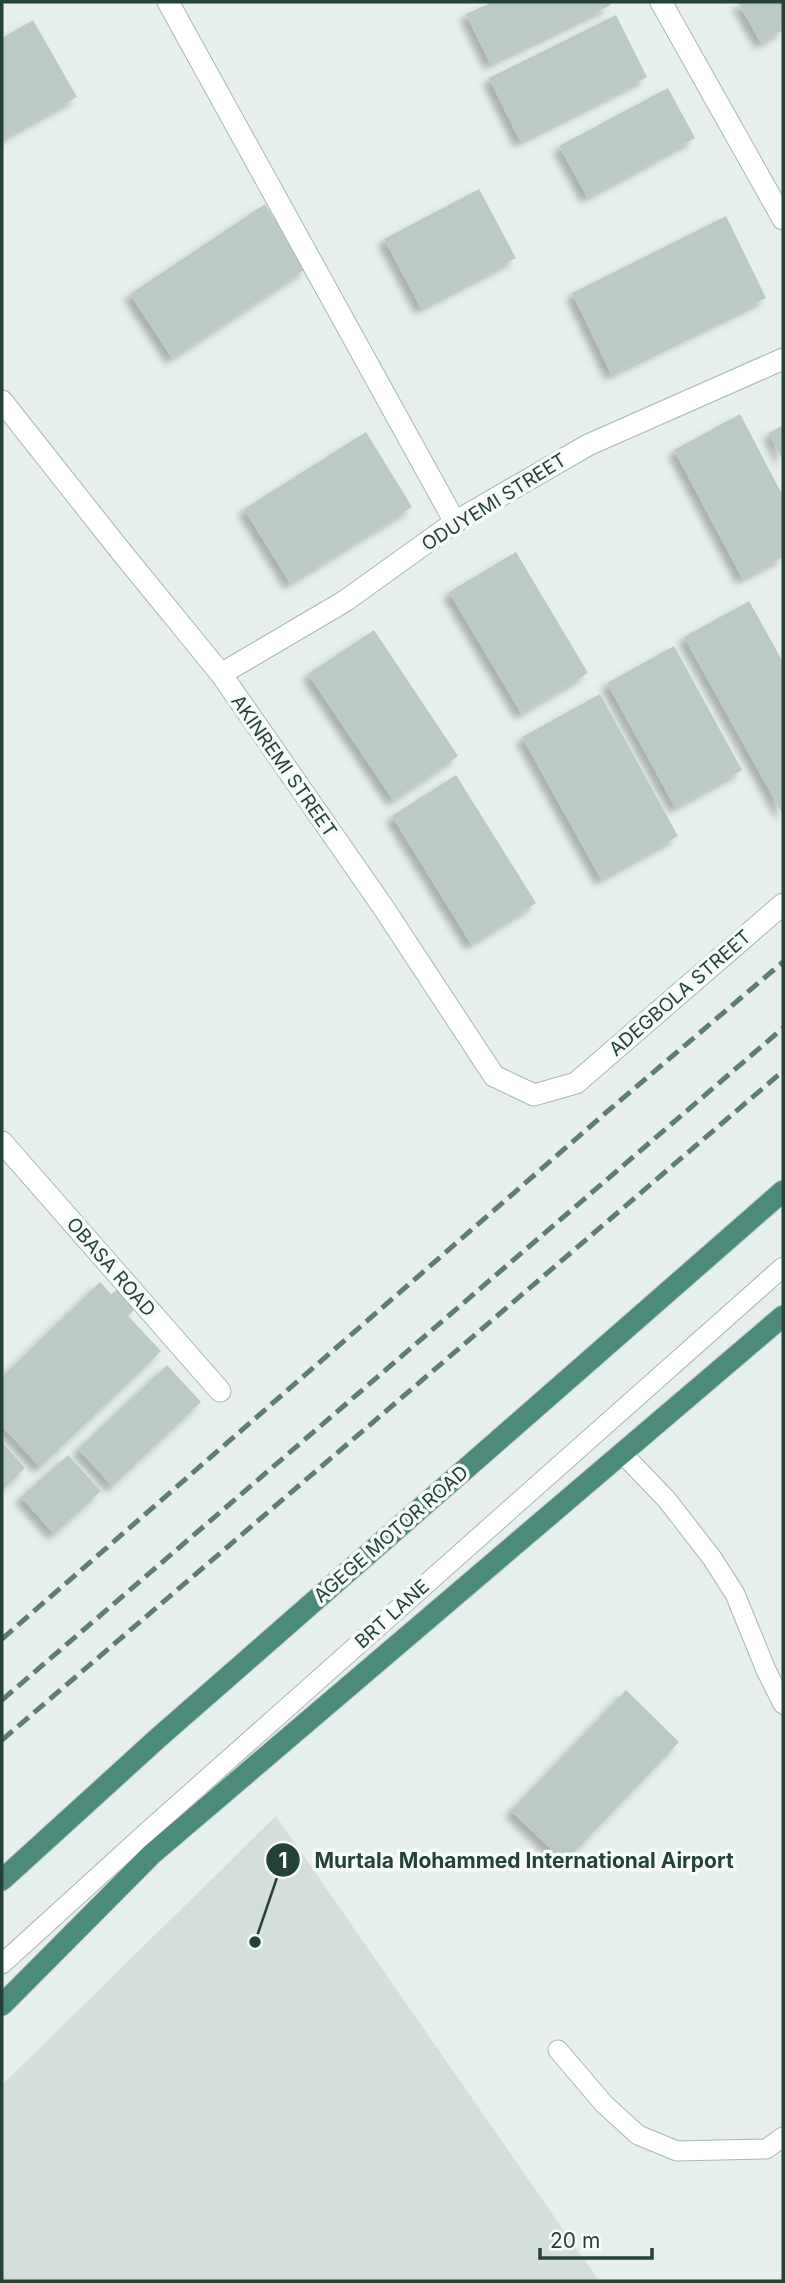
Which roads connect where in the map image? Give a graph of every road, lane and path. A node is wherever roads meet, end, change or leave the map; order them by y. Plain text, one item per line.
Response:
1 (168, 2) edge
2 (661, 2) edge
3 (783, 219) edge
4 (783, 359) edge
5 (2, 401) edge
6 (455, 522) junction
7 (221, 674) junction
8 (783, 904) edge
9 (576, 1083) joint
10 (2, 1142) edge
11 (783, 1191) edge
12 (783, 1267) edge
13 (783, 1316) edge
14 (220, 1391) dead end
15 (622, 1453) junction
16 (783, 1704) edge
17 (2, 1880) edge
18 (2, 1964) edge
19 (2, 2005) edge
20 (558, 2050) dead end
21 (783, 2137) edge

1 - 6 street
2 - 3 street
4 - 6 street, ODUYEMI STREET
5 - 7 street, AKINREMI STREET
6 - 7 street, ODUYEMI STREET
7 - 9 street, AKINREMI STREET
8 - 9 street, ADEGBOLA STREET
10 - 14 street, OBASA ROAD
11 - 17 highway, AGEGE MOTOR ROAD
12 - 18 lane, BRT LANE
13 - 15 highway
15 - 16 lane
15 - 19 highway
20 - 21 lane

